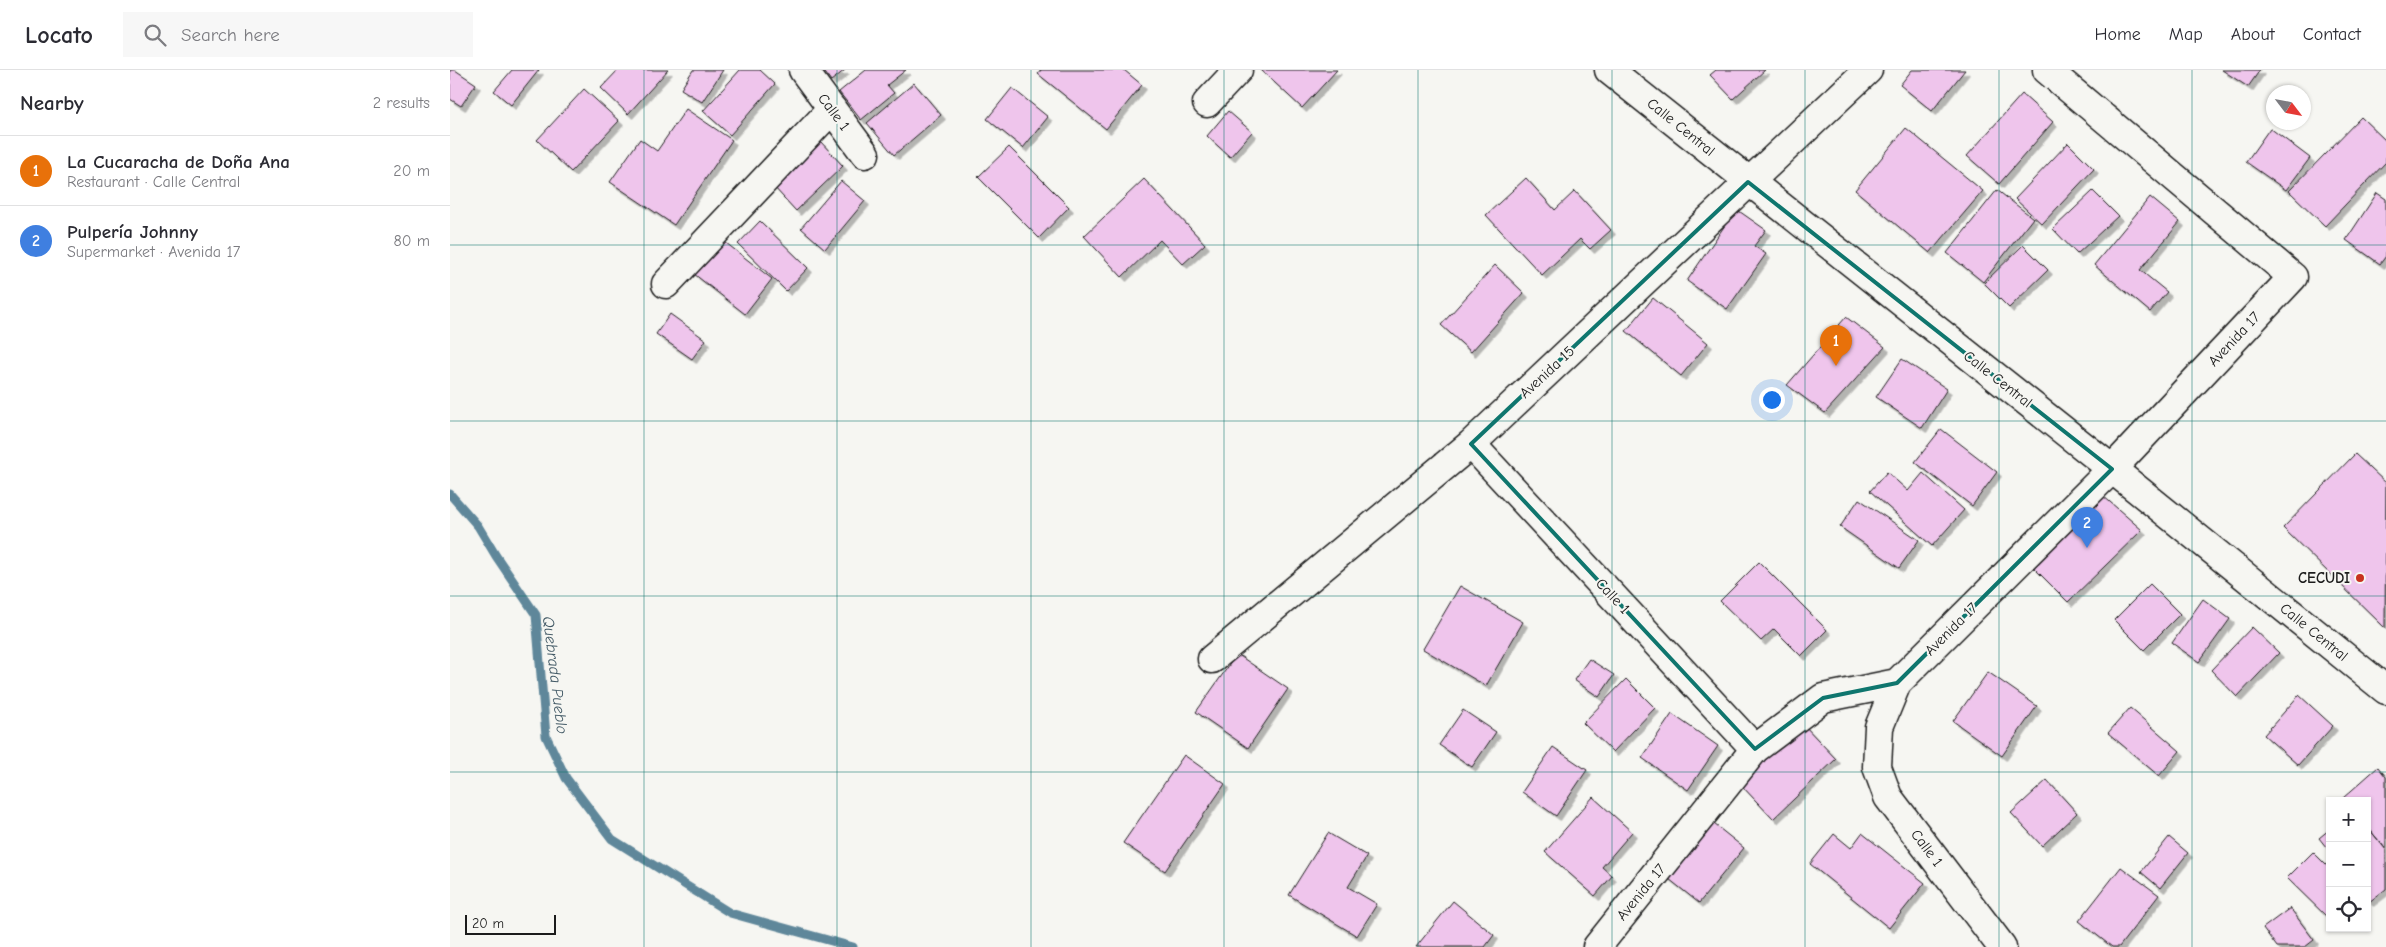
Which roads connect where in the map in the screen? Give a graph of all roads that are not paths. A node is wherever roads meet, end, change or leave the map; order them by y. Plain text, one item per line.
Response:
1 (803, 70) edge
2 (1238, 70) edge
3 (1609, 70) edge
4 (1868, 70) edge
5 (2048, 70) edge
6 (1207, 103) dead end
7 (832, 109) junction
8 (865, 154) dead end
9 (1748, 182) junction
10 (666, 284) dead end
11 (1471, 444) junction
12 (2112, 469) junction
13 (1212, 659) dead end
14 (1897, 683) junction
15 (2386, 690) edge
16 (1756, 749) junction
17 (1597, 947) edge
18 (2002, 947) edge

1 - 7 street, Calle 1
2 - 6 street
3 - 9 street, Calle Central
4 - 9 street, Avenida 15
5 - 12 street, Avenida 17
7 - 8 street, Calle 1
7 - 10 street
9 - 11 street, Avenida 15
9 - 12 street, Calle Central
11 - 13 street, Avenida 15
11 - 16 street, Calle 1
12 - 14 street, Avenida 17
12 - 15 street, Calle Central
14 - 16 street, Avenida 17
14 - 18 street, Calle 1
16 - 17 street, Avenida 17

